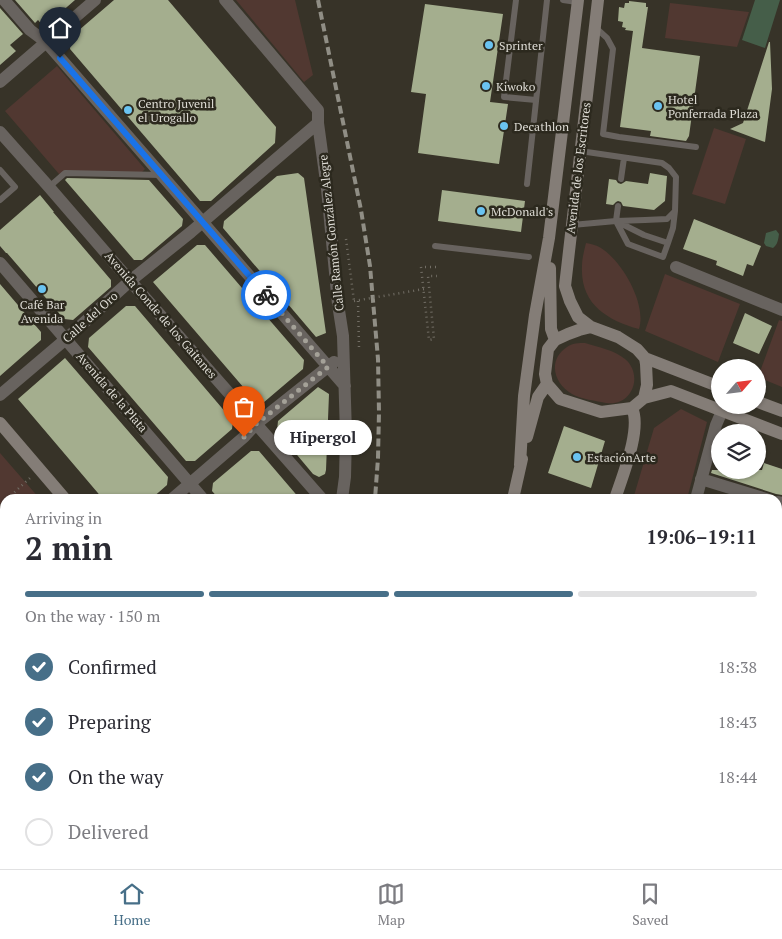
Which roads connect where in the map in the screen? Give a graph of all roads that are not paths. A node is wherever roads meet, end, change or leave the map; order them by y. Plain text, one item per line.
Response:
1 (4, 0) edge
2 (95, 0) edge
3 (225, 0) edge
4 (516, 0) edge
5 (546, 0) edge
6 (564, 0) edge
7 (598, 0) edge
8 (578, 1) edge
9 (595, 27) junction
10 (46, 42) junction
11 (0, 82) edge
12 (536, 100) junction
13 (318, 123) junction
14 (0, 132) edge
15 (696, 147) dead end
16 (580, 151) junction
17 (624, 158) junction
18 (0, 170) edge
19 (161, 175) junction
20 (622, 180) dead end
21 (527, 184) dead end
22 (50, 187) junction
23 (0, 200) edge
24 (618, 206) dead end
25 (675, 211) junction
26 (616, 221) junction
27 (202, 222) junction
28 (572, 225) junction
29 (550, 238) junction
30 (668, 243) junction
31 (435, 246) dead end
32 (529, 257) dead end
33 (0, 263) edge
34 (676, 267) dead end
35 (130, 280) junction
36 (782, 310) edge
37 (591, 328) junction
38 (66, 339) junction
39 (555, 340) junction
40 (344, 353) junction
41 (645, 358) junction
42 (328, 367) junction
43 (547, 384) junction
44 (711, 384) edge
45 (345, 386) junction
46 (0, 395) edge
47 (644, 398) junction
48 (766, 405) edge
49 (711, 407) edge
50 (632, 408) junction
51 (782, 411) edge
52 (721, 414) edge
53 (730, 414) edge
54 (0, 423) edge
55 (256, 424) junction
56 (782, 434) edge
57 (520, 466) junction
58 (701, 479) junction
59 (190, 483) junction
60 (61, 494) edge
61 (178, 494) edge
62 (200, 494) edge
63 (318, 494) edge
64 (343, 494) edge
65 (514, 494) edge
66 (617, 494) edge
67 (697, 494) edge
68 (750, 494) edge

1 - 10 street
2 - 10 street
3 - 13 street, Calle Ramón González Alegre
4 - 12 lane
5 - 12 lane
6 - 8 lane
7 - 9 street, Avenida de los Escritores
8 - 29 street, Avenida de los Escritores
9 - 15 lane
9 - 16 street, Avenida de los Escritores
10 - 11 street
10 - 19 street
12 - 21 lane
13 - 27 street, Calle del Oro
13 - 40 street, Calle Ramón González Alegre
14 - 22 street, Avenida Conde de los Gaitanes
16 - 17 lane
16 - 28 street, Avenida de los Escritores
17 - 20 lane
17 - 25 lane
18 - 23 lane
19 - 22 lane
19 - 27 street
22 - 35 street, Avenida Conde de los Gaitanes
24 - 26 lane
25 - 26 lane
25 - 30 lane
26 - 28 lane
26 - 30 lane
26 - 30 lane
27 - 35 street, Calle del Oro
27 - 42 street
28 - 37 street, Avenida de los Escritores
29 - 39 street, Avenida de los Escritores
29 - 57 street, Avenida de los Escritores
31 - 32 lane
33 - 38 street, Avenida de la Plata
34 - 36 street
35 - 38 street, Calle del Oro
35 - 55 street, Avenida Conde de los Gaitanes
37 - 39 street
37 - 41 street
38 - 46 street, Calle del Oro
38 - 59 street, Avenida de la Plata
39 - 43 street
40 - 42 street
40 - 45 street, Calle Ramón González Alegre
41 - 44 street
41 - 47 street
42 - 45 street
42 - 55 street
43 - 50 street
43 - 57 street, Avenida de los Escritores
45 - 64 street, Calle Ramón González Alegre
47 - 49 street
47 - 50 street
48 - 51 street
50 - 66 street
52 - 58 street
53 - 56 street
54 - 60 street
55 - 59 street
55 - 63 street, Avenida Conde de los Gaitanes
57 - 65 street, Avenida de los Escritores
58 - 67 street
58 - 68 street
59 - 61 street
59 - 62 street, Avenida de la Plata

